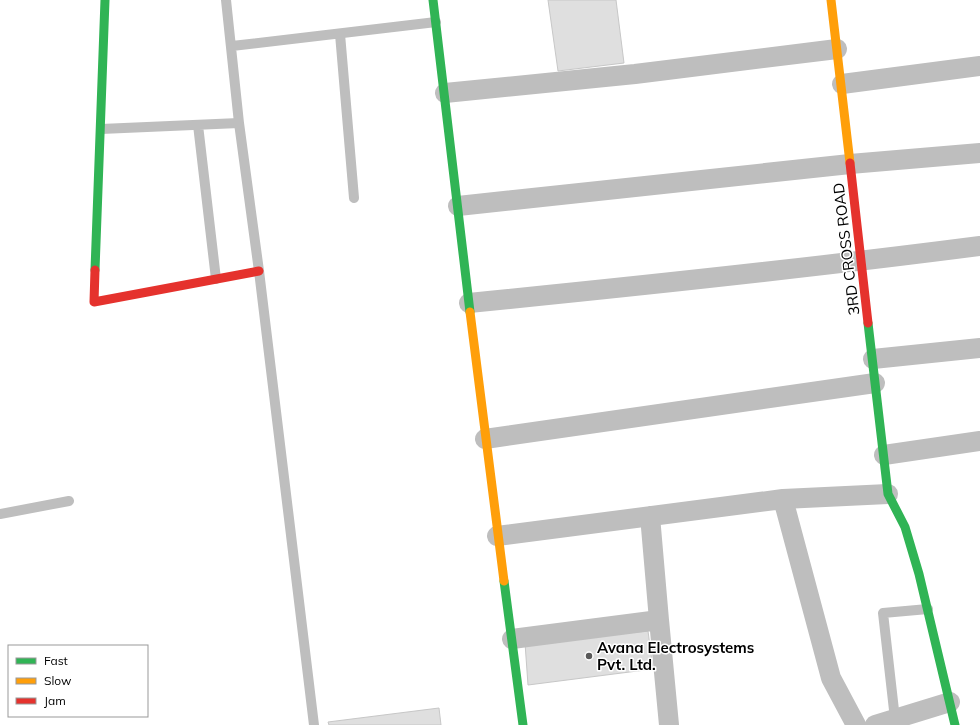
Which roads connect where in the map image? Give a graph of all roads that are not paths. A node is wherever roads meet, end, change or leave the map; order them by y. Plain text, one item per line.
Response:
1 (105, 0) edge
2 (226, 0) edge
3 (433, 0) edge
4 (831, 0) edge
5 (436, 22) junction
6 (340, 34) junction
7 (232, 46) junction
8 (837, 49) junction
9 (980, 66) edge
10 (842, 84) junction
11 (444, 93) junction
12 (239, 123) junction
13 (198, 125) junction
14 (101, 129) junction
15 (980, 153) edge
16 (850, 164) junction
17 (354, 198) dead end
18 (458, 206) junction
19 (980, 246) edge
20 (862, 261) junction
21 (259, 270) junction
22 (216, 279) junction
23 (469, 303) junction
24 (980, 348) edge
25 (873, 359) junction
26 (875, 383) junction
27 (485, 439) junction
28 (980, 441) edge
29 (884, 456) junction
30 (888, 494) junction
31 (783, 499) junction
32 (69, 501) dead end
33 (0, 514) edge
34 (650, 516) junction
35 (497, 536) junction
36 (928, 609) junction
37 (659, 620) junction
38 (512, 639) junction
39 (950, 702) junction
40 (895, 719) junction
41 (314, 725) edge
42 (523, 725) edge
43 (669, 725) edge
44 (856, 725) edge
45 (875, 725) edge
46 (955, 725) edge

1 - 14 street
2 - 7 lane
3 - 5 street
4 - 8 street, 3RD CROSS ROAD
5 - 6 lane
5 - 11 street
6 - 7 lane
6 - 17 lane
7 - 12 lane
8 - 10 street, 3RD CROSS ROAD
8 - 11 street
9 - 10 street
10 - 16 street, 3RD CROSS ROAD
11 - 18 street
12 - 13 lane
12 - 21 lane
13 - 14 lane
13 - 22 lane
14 - 22 street
15 - 16 street
16 - 18 street
16 - 20 street, 3RD CROSS ROAD
18 - 23 street
19 - 20 street
20 - 23 street
20 - 25 street, 3RD CROSS ROAD
21 - 22 street
21 - 41 lane
23 - 27 street
24 - 25 street
25 - 26 street, 3RD CROSS ROAD
26 - 27 street
26 - 29 street, 3RD CROSS ROAD
27 - 35 street
28 - 29 street
29 - 30 street, 3RD CROSS ROAD
30 - 31 street
30 - 36 street, 3RD CROSS ROAD
31 - 34 street
31 - 44 street
32 - 33 lane
34 - 35 street
34 - 37 street
35 - 38 street
36 - 39 street, 3RD CROSS ROAD
36 - 40 lane
37 - 38 street
37 - 43 street
38 - 42 street
39 - 40 street
39 - 46 street, 3RD CROSS ROAD
40 - 45 street

